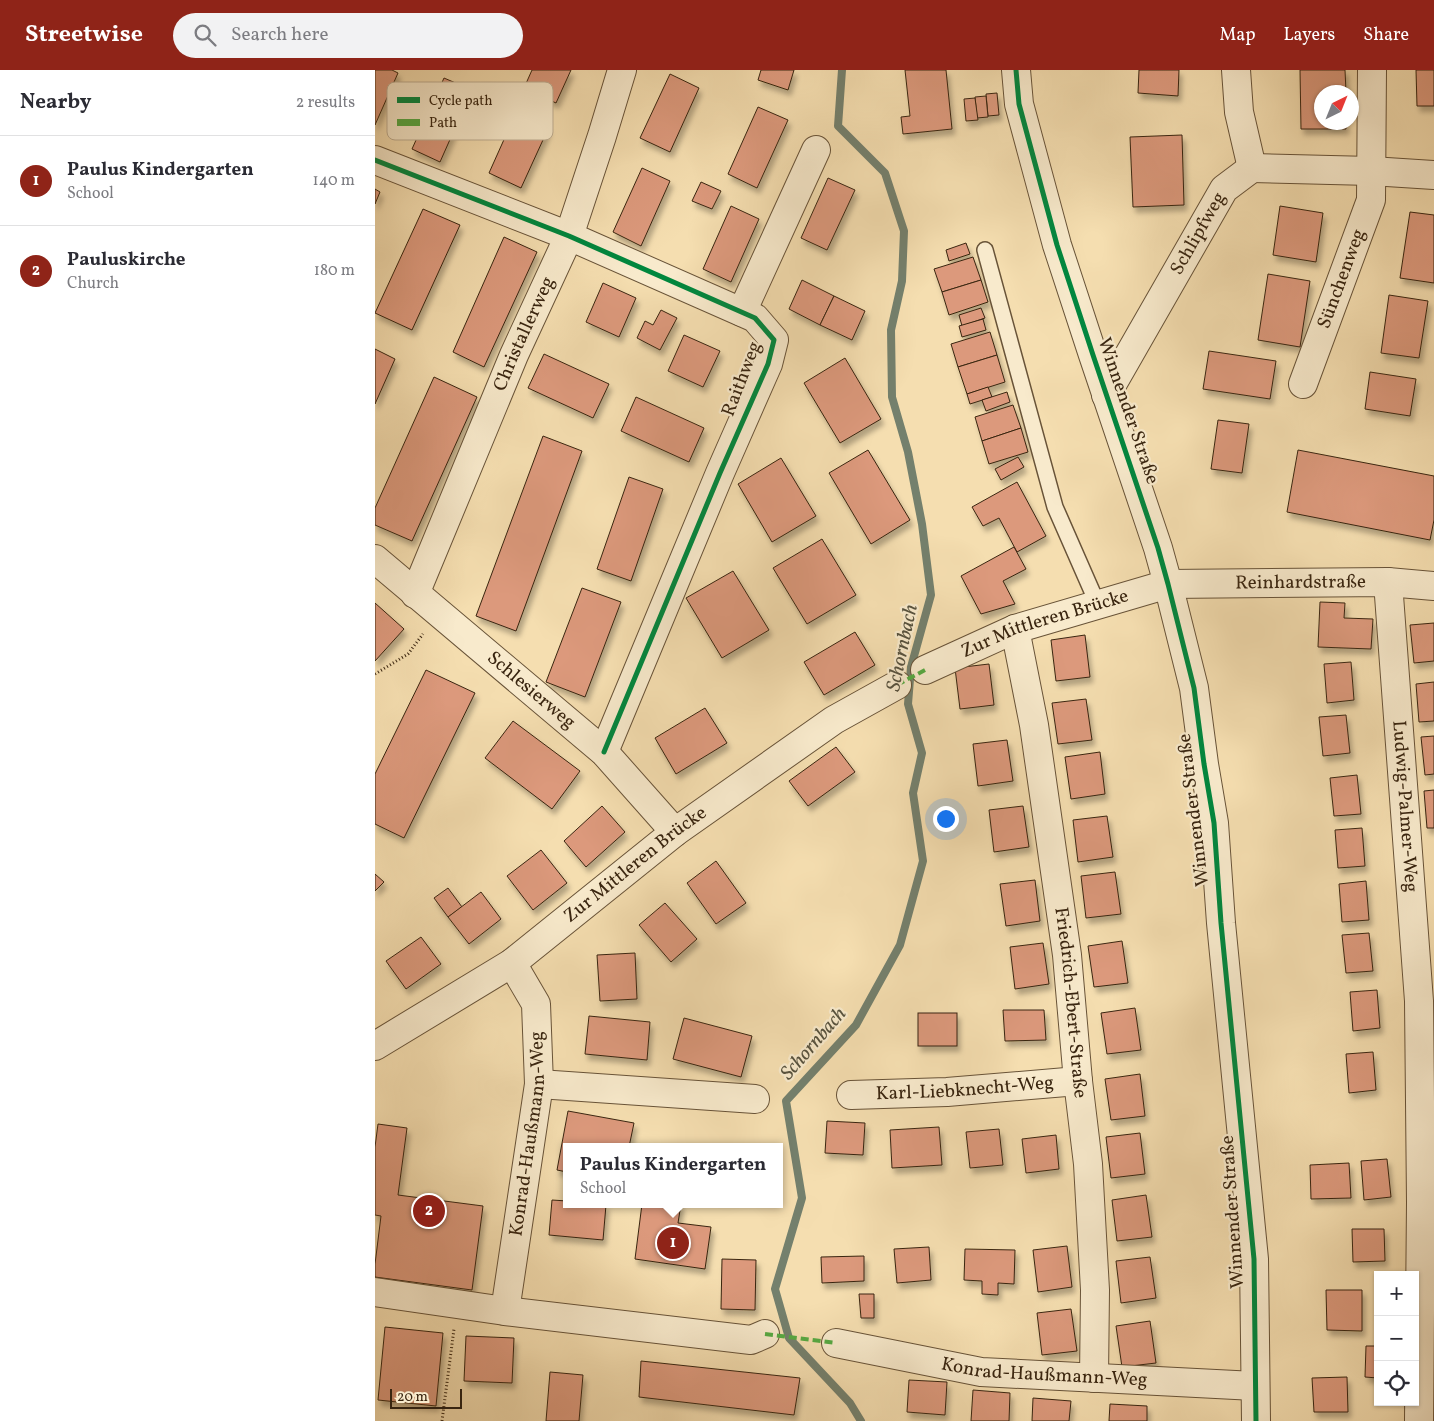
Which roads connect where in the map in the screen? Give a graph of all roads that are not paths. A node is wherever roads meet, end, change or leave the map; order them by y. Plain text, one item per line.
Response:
1 (622, 70) edge
2 (1016, 70) edge
3 (1236, 70) edge
4 (1372, 70) edge
5 (816, 150) dead end
6 (375, 160) edge
7 (1252, 168) junction
8 (1371, 171) junction
9 (1434, 175) edge
10 (569, 236) junction
11 (985, 250) dead end
12 (742, 312) junction
13 (1303, 384) dead end
14 (1107, 395) junction
15 (375, 559) edge
16 (1388, 582) junction
17 (1168, 584) junction
18 (1434, 586) edge
19 (415, 594) junction
20 (1098, 605) junction
21 (1015, 630) junction
22 (925, 670) dead end
23 (897, 686) dead end
24 (604, 752) junction
25 (675, 832) junction
26 (511, 963) junction
27 (1427, 1001) edge
28 (375, 1046) edge
29 (1077, 1080) junction
30 (539, 1084) junction
31 (851, 1095) dead end
32 (755, 1100) dead end
33 (375, 1292) edge
34 (505, 1310) junction
35 (765, 1334) dead end
36 (836, 1343) dead end
37 (1094, 1378) junction
38 (1255, 1386) junction
39 (1256, 1421) edge
40 (1419, 1421) edge

1 - 10 street, Christallerweg
2 - 14 street, Winnender Straße
3 - 7 street
4 - 8 street, Sünchenweg
5 - 12 street, Raithweg
6 - 10 street, Raithweg
7 - 8 street
7 - 14 street, Schlipfweg
8 - 9 street
8 - 13 street, Sünchenweg
10 - 12 street, Raithweg
10 - 19 street, Christallerweg
11 - 20 lane
12 - 24 street, Raithweg
14 - 17 street, Winnender Straße
15 - 19 street, Schlesierweg
16 - 17 street, Reinhardstraße
16 - 18 street, Reinhardstraße
16 - 27 street, Ludwig-Palmer-Weg
17 - 20 street, Zur Mittleren Brücke
17 - 38 street, Winnender Straße
19 - 24 street, Schlesierweg
20 - 21 street, Zur Mittleren Brücke
21 - 22 street, Zur Mittleren Brücke
21 - 29 street, Friedrich-Ebert-Straße
23 - 25 street, Zur Mittleren Brücke
24 - 25 street, Schlesierweg
25 - 26 street, Zur Mittleren Brücke
26 - 28 street, Zur Mittleren Brücke
26 - 30 street, Konrad-Haußmann-Weg
27 - 40 street, Ludwig-Palmer-Weg
29 - 31 street, Karl-Liebknecht-Weg
29 - 37 street, Friedrich-Ebert-Straße
30 - 32 street
30 - 34 street, Konrad-Haußmann-Weg
33 - 34 street
34 - 35 street
36 - 37 street, Konrad-Haußmann-Weg
37 - 38 street, Konrad-Haußmann-Weg
38 - 39 street, Winnender Straße

